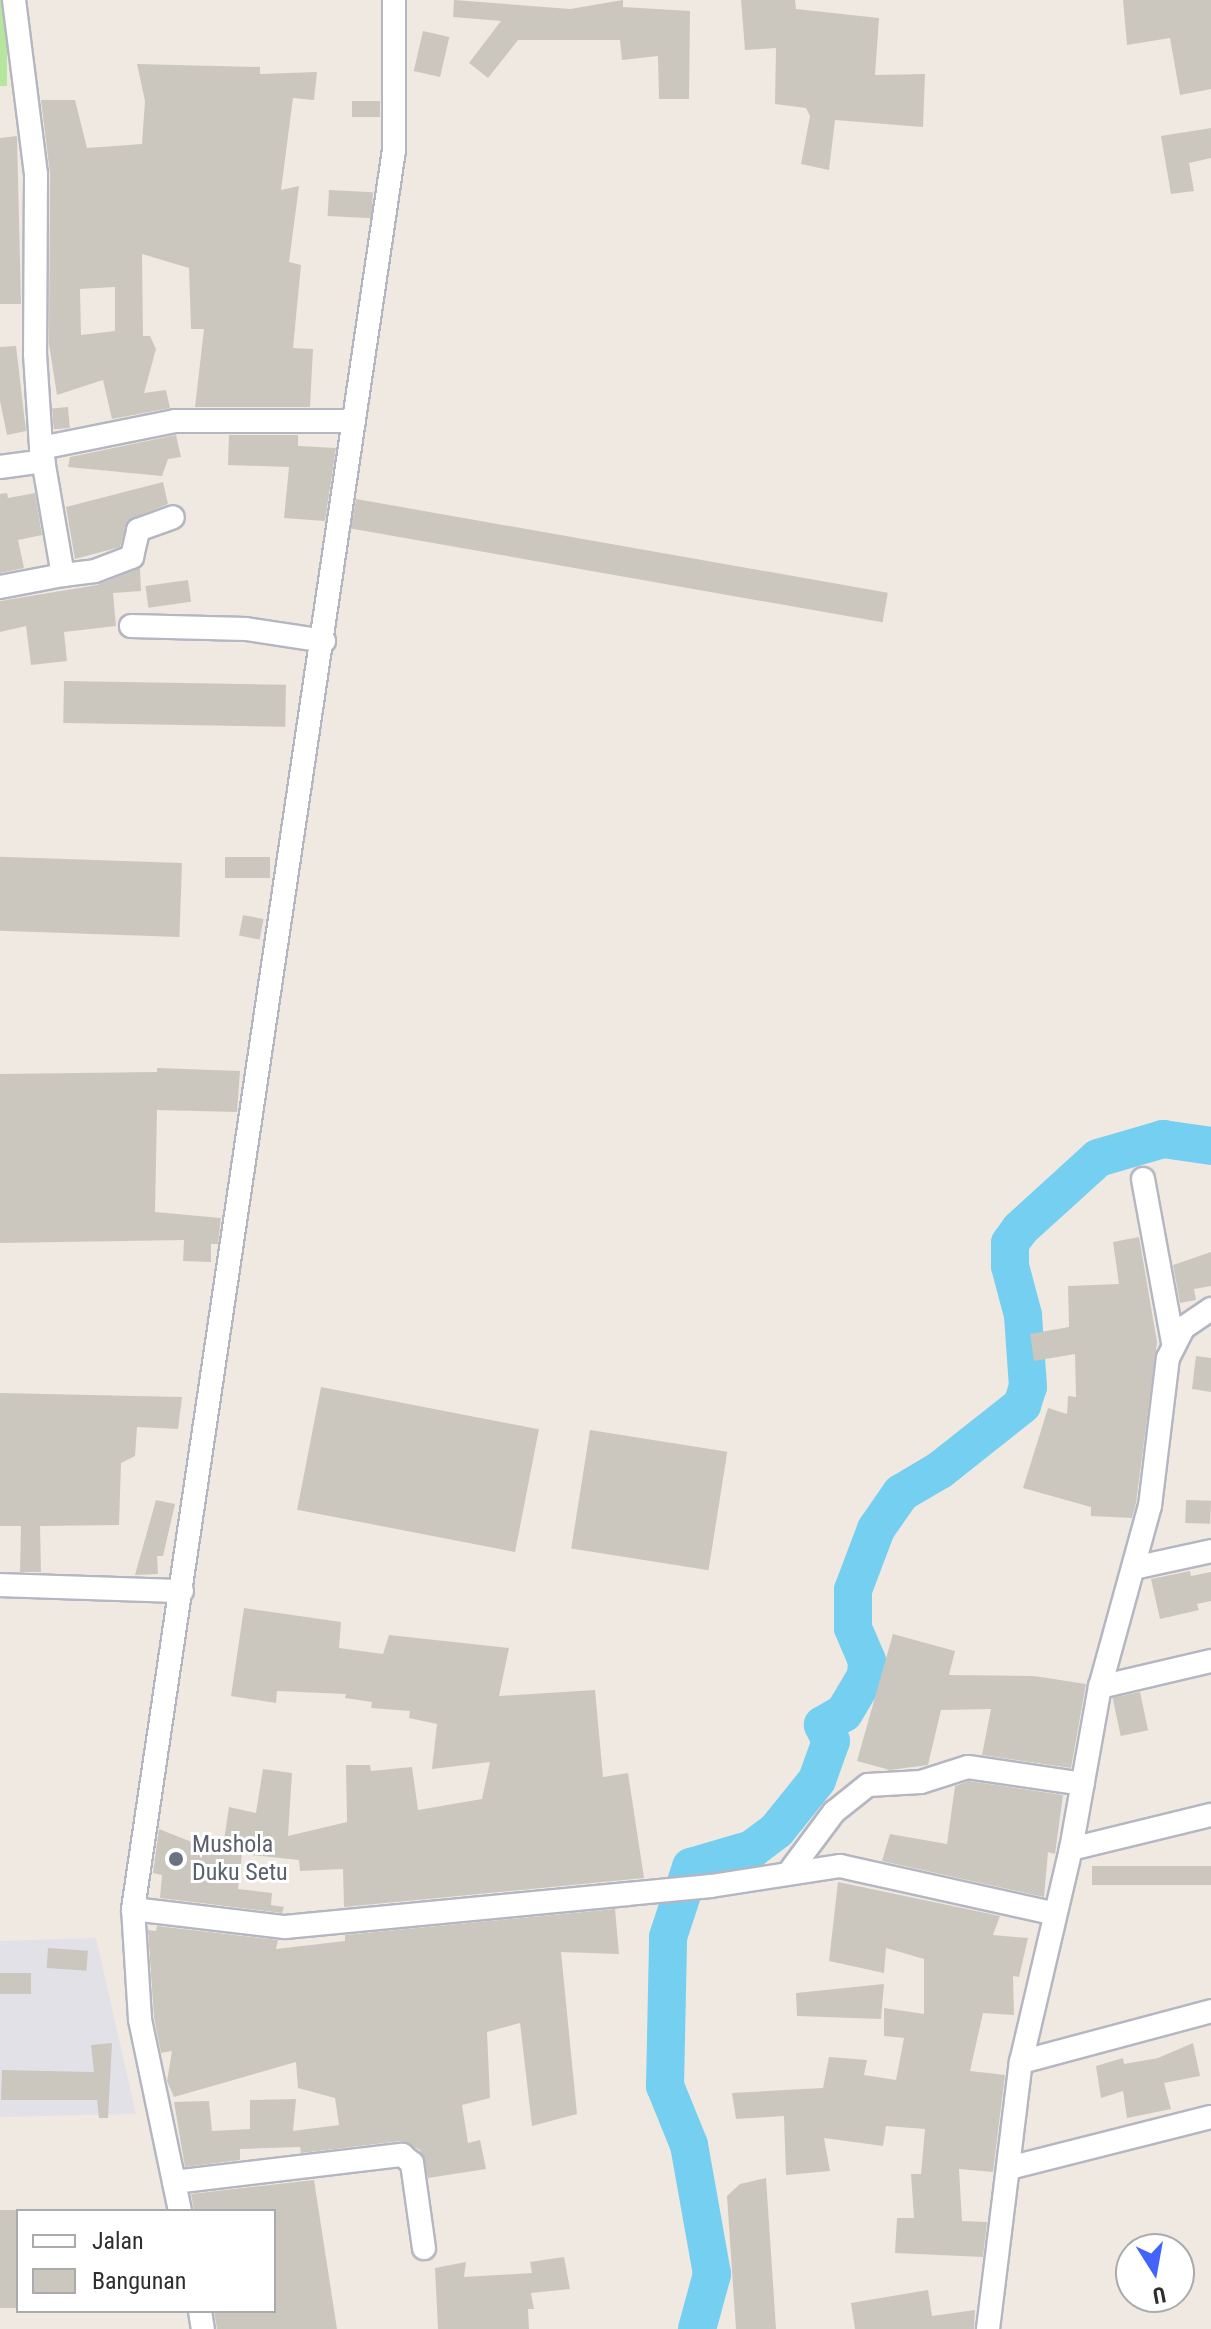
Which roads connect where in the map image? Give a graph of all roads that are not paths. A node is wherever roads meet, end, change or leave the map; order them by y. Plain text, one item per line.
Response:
1 (14, 0) edge
2 (394, 0) edge
3 (354, 421) junction
4 (42, 454) junction
5 (0, 467) edge
6 (173, 517) dead end
7 (63, 575) junction
8 (0, 587) edge
9 (131, 626) dead end
10 (324, 641) junction
11 (1143, 1179) dead end
12 (1211, 1309) edge
13 (1173, 1342) junction
14 (1211, 1551) edge
15 (1134, 1568) junction
16 (0, 1585) edge
17 (182, 1591) junction
18 (1211, 1661) edge
19 (1100, 1687) junction
20 (1083, 1784) junction
21 (1211, 1815) edge
22 (1071, 1849) junction
23 (790, 1871) junction
24 (133, 1909) junction
25 (1052, 1913) junction
26 (1211, 2011) edge
27 (1021, 2062) junction
28 (1211, 2117) edge
29 (1009, 2168) junction
30 (174, 2182) junction
31 (180, 2209) edge
32 (424, 2248) dead end
33 (988, 2316) edge

1 - 4 street
2 - 3 street
3 - 4 street
3 - 10 street
4 - 5 street
4 - 7 street
6 - 7 street
7 - 8 street
9 - 10 street
10 - 17 street
11 - 13 street
12 - 13 street
13 - 15 street
14 - 15 street
15 - 19 street
16 - 17 street
17 - 24 street
18 - 19 street
19 - 20 street
20 - 22 street
20 - 23 street
21 - 22 street
22 - 25 street
23 - 24 street
23 - 25 street
24 - 30 street
25 - 27 street
26 - 27 street
27 - 29 street
28 - 29 street
29 - 33 street
30 - 31 street
30 - 32 street

